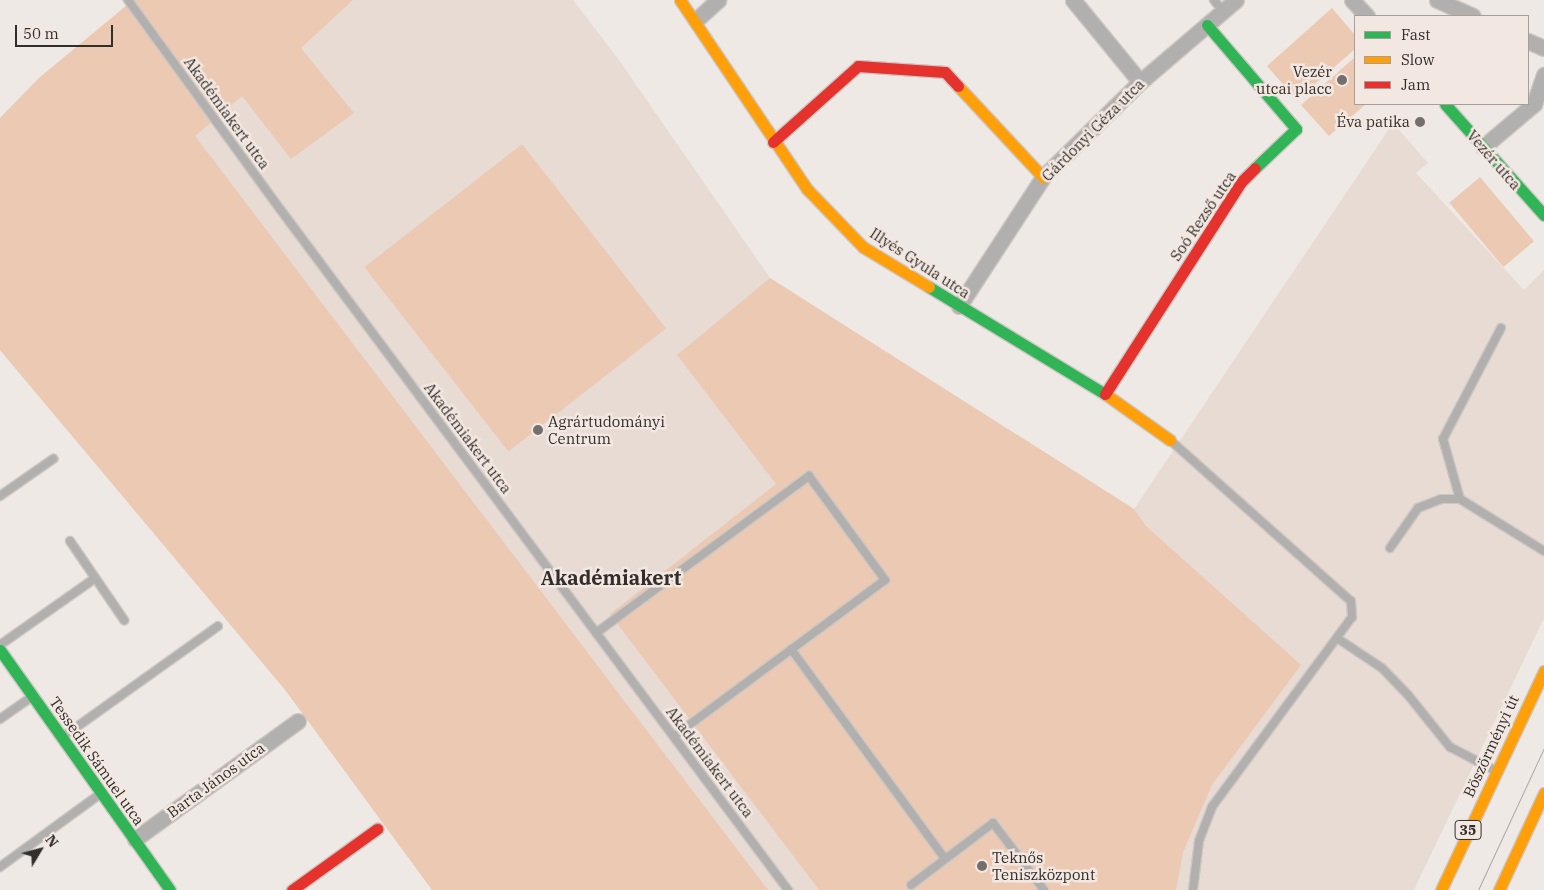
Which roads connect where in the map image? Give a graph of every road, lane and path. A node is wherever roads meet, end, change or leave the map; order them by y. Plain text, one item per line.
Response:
1 (128, 0) edge
2 (680, 0) edge
3 (718, 0) edge
4 (1073, 0) edge
5 (1236, 0) edge
6 (1352, 0) edge
7 (1438, 0) edge
8 (1218, 5) edge
9 (1366, 15) edge
10 (1471, 15) edge
11 (696, 20) junction
12 (1207, 25) junction
13 (1529, 41) edge
14 (1544, 48) edge
15 (1544, 75) edge
16 (1140, 82) junction
17 (1446, 105) edge
18 (773, 142) junction
19 (1483, 146) junction
20 (1043, 177) junction
21 (1544, 215) edge
22 (959, 306) junction
23 (1501, 328) dead end
24 (1105, 394) junction
25 (1170, 440) joint
26 (53, 459) dead end
27 (0, 496) edge
28 (1460, 498) junction
29 (70, 541) dead end
30 (1390, 548) dead end
31 (1544, 551) edge
32 (94, 579) junction
33 (124, 620) dead end
34 (218, 626) dead end
35 (596, 633) junction
36 (1337, 638) junction
37 (0, 645) edge
38 (791, 649) junction
39 (0, 650) edge
40 (1544, 671) edge
41 (32, 696) junction
42 (0, 719) edge
43 (298, 721) dead end
44 (674, 736) junction
45 (62, 738) junction
46 (1496, 771) junction
47 (101, 792) junction
48 (1544, 793) edge
49 (377, 829) dead end
50 (135, 839) junction
51 (945, 859) junction
52 (0, 867) edge
53 (911, 885) dead end
54 (170, 890) edge
55 (292, 890) edge
56 (788, 890) edge
57 (1044, 890) edge
58 (1193, 890) edge
59 (1441, 890) edge
60 (1499, 890) edge

1 - 35 lane, Akadémiakert utca
2 - 11 street, Illyés Gyula utca
3 - 11 street
4 - 16 street
5 - 8 street, Gárdonyi Géza utca
6 - 9 street
7 - 10 street
8 - 12 street, Gárdonyi Géza utca
11 - 18 street, Illyés Gyula utca
12 - 16 street, Gárdonyi Géza utca
12 - 24 street, Soó Rezső utca
13 - 14 street
15 - 19 street
16 - 20 street, Gárdonyi Géza utca
17 - 19 street, Vezér utca
18 - 20 street
18 - 22 street, Illyés Gyula utca
19 - 21 street, Vezér utca
20 - 22 street, Gárdonyi Géza utca
22 - 24 street, Illyés Gyula utca
23 - 28 lane
24 - 25 street, Illyés Gyula utca
25 - 36 lane
26 - 27 lane
28 - 30 lane
28 - 31 lane
29 - 32 lane
32 - 33 lane
32 - 37 lane
34 - 45 lane
35 - 38 lane
35 - 44 lane, Akadémiakert utca
36 - 46 lane
36 - 58 lane
38 - 44 lane
38 - 51 lane
39 - 41 street, Tessedik Sámuel utca
40 - 46 street, Böszörményi út / 35
41 - 42 lane
41 - 45 street, Tessedik Sámuel utca
43 - 50 street, Barta János utca
44 - 56 lane, Akadémiakert utca
45 - 47 street, Tessedik Sámuel utca
46 - 59 street, Böszörményi út / 35
47 - 50 street, Tessedik Sámuel utca
47 - 52 lane
48 - 60 street
49 - 55 street
50 - 54 street, Tessedik Sámuel utca
51 - 53 lane
51 - 57 lane

